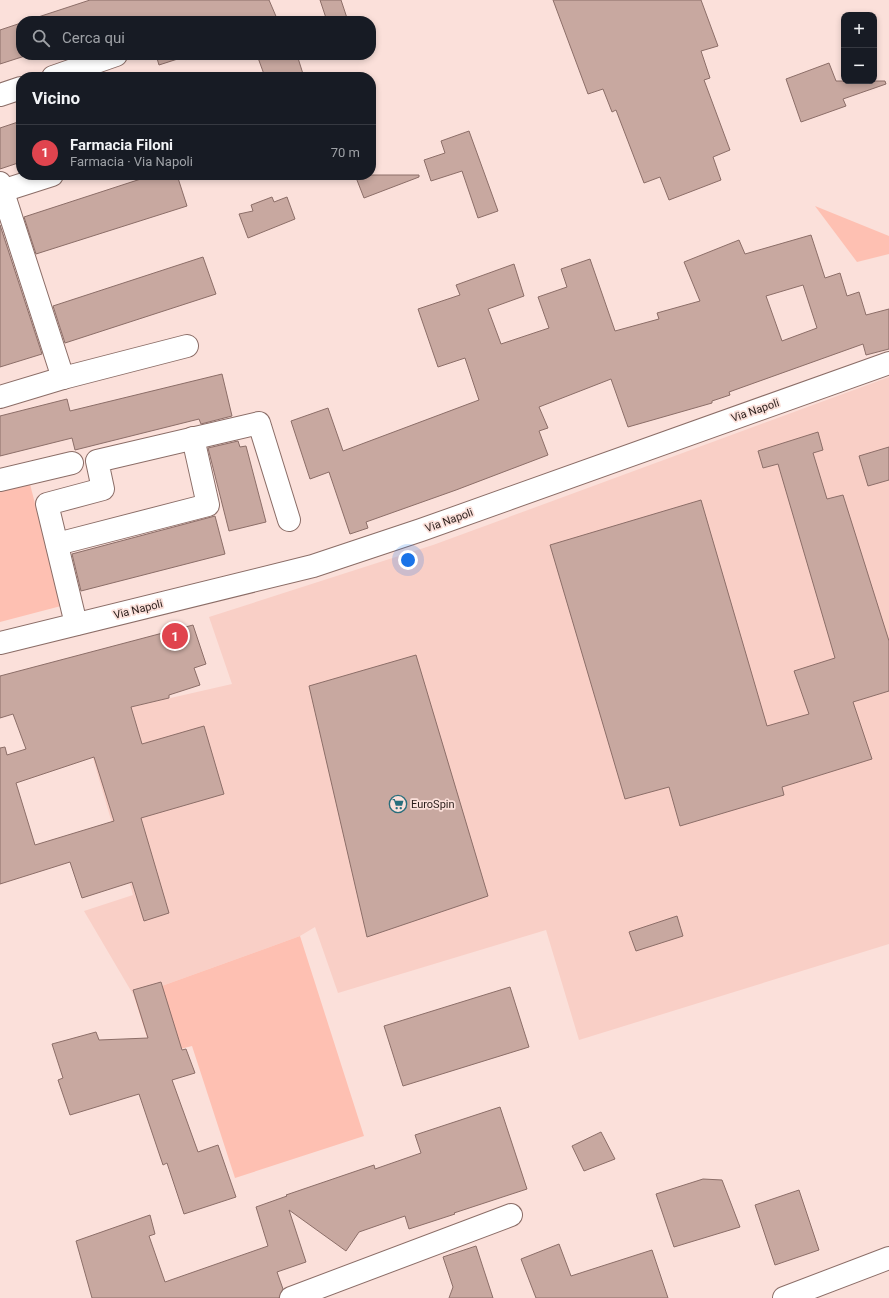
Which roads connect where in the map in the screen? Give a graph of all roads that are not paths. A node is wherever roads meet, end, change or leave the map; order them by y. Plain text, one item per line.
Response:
1 (102, 60) edge
2 (67, 72) edge
3 (16, 90) edge
4 (0, 95) edge
5 (31, 180) edge
6 (1, 187) edge
7 (187, 346) dead end
8 (889, 363) edge
9 (63, 378) junction
10 (0, 397) edge
11 (193, 438) junction
12 (72, 463) dead end
13 (0, 480) edge
14 (288, 520) dead end
15 (57, 544) junction
16 (76, 624) junction
17 (0, 643) edge
18 (511, 1215) dead end
19 (889, 1258) edge
20 (291, 1298) edge
21 (784, 1298) edge

1 - 2 street
3 - 4 street
5 - 6 street
6 - 9 street
7 - 9 street
8 - 16 street, Via Napoli
9 - 10 street
11 - 14 street
11 - 15 street
11 - 15 street
12 - 13 street
15 - 16 street
16 - 17 street, Via Napoli
18 - 20 street
19 - 21 street

